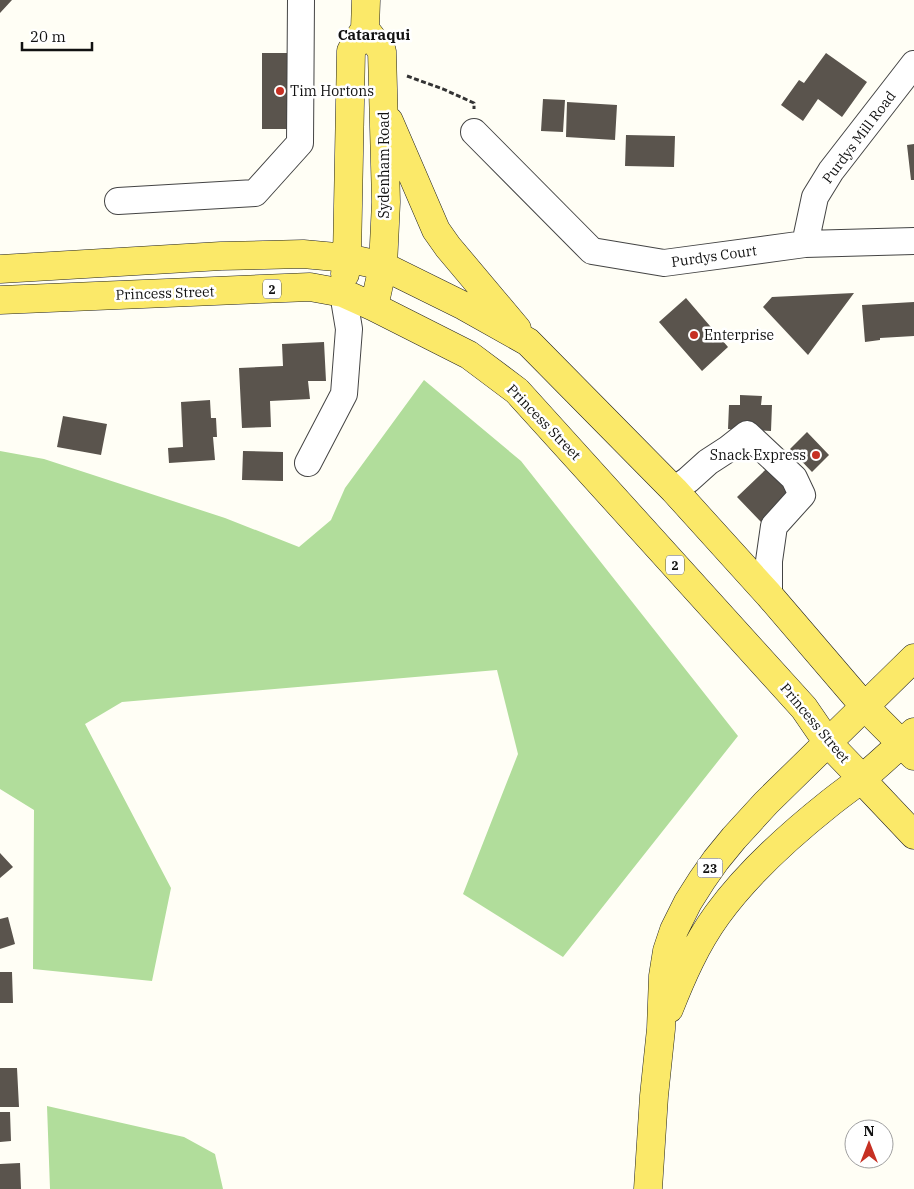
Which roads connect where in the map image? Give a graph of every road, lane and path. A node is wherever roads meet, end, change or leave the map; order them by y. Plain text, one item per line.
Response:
1 (301, 0) edge
2 (366, 0) edge
3 (365, 28) junction
4 (914, 64) edge
5 (404, 75) dead end
6 (384, 110) junction
7 (474, 132) joint
8 (118, 201) dead end
9 (914, 241) edge
10 (804, 244) junction
11 (347, 258) junction
12 (383, 266) junction
13 (0, 269) edge
14 (343, 293) junction
15 (0, 300) edge
16 (374, 307) junction
17 (348, 329) junction
18 (528, 342) junction
19 (308, 463) dead end
20 (674, 490) junction
21 (769, 595) junction
22 (914, 658) edge
23 (865, 707) junction
24 (828, 743) junction
25 (910, 744) edge
26 (861, 780) junction
27 (914, 835) edge
28 (661, 1029) junction
29 (648, 1189) edge

1 - 8 street
2 - 3 main road
3 - 6 main road, Sydenham Road
3 - 11 main road
4 - 10 street, Purdys Mill Road
5 - 7 path
6 - 12 main road, Sydenham Road
6 - 18 main road
7 - 10 street, Purdys Court
9 - 10 street, Purdys Court
11 - 12 main road
11 - 13 main road
11 - 14 main road
12 - 16 main road, Sydenham Road
12 - 18 main road
14 - 15 main road, Princess Street / 2
14 - 16 main road, Princess Street / 2
14 - 17 street
16 - 17 street
16 - 24 main road, Princess Street / 2
17 - 19 street
18 - 20 main road
20 - 21 main road
20 - 21 street
21 - 23 main road
22 - 23 main road
23 - 24 main road, 23
23 - 25 main road
24 - 26 main road, Princess Street / 2
24 - 28 main road, 23
25 - 26 main road
26 - 27 main road, Princess Street / 2
26 - 28 main road, 23
28 - 29 main road, 23

